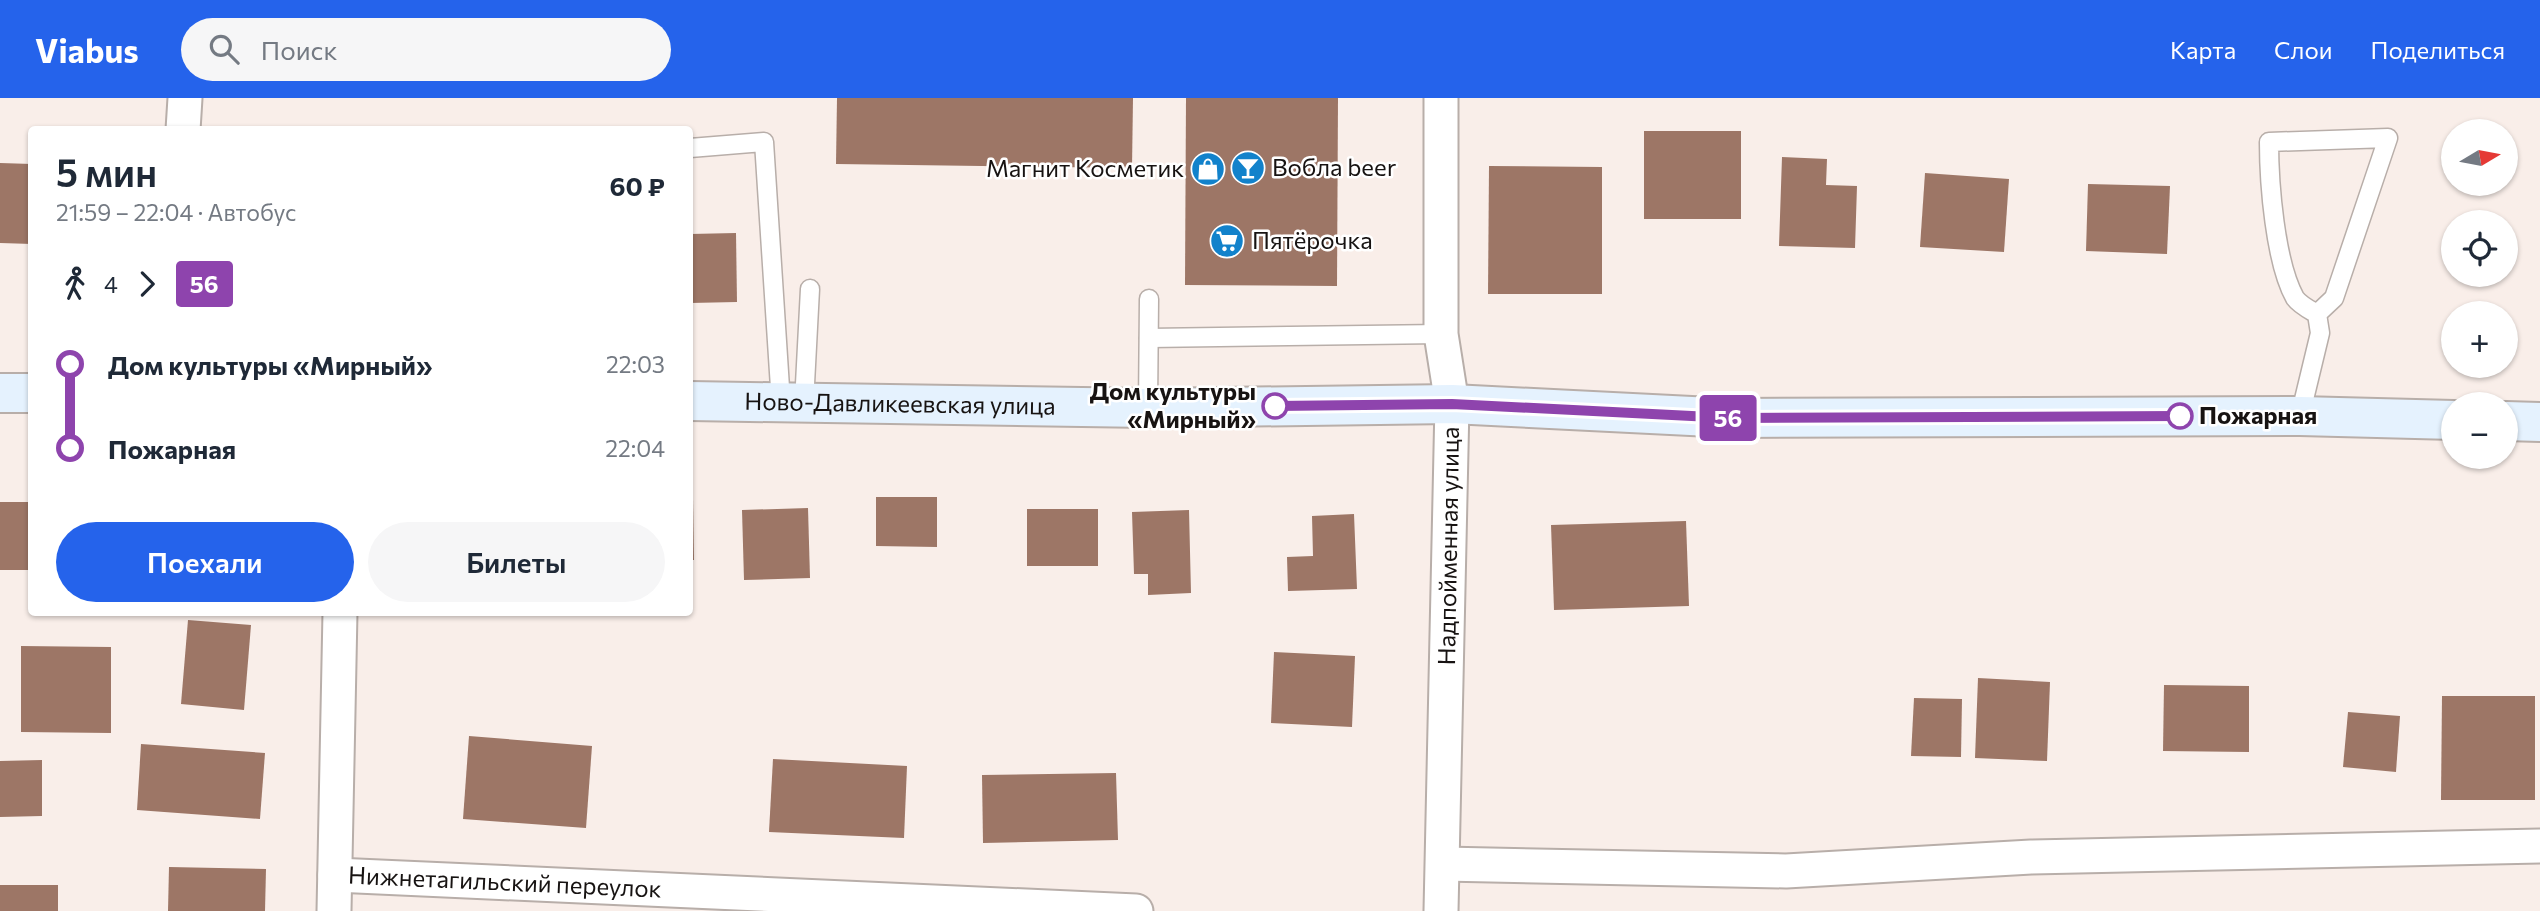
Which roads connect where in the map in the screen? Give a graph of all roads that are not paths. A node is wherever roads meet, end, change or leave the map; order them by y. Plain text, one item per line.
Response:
1 (185, 98) edge
2 (1441, 98) edge
3 (184, 126) edge
4 (693, 148) edge
5 (810, 289) dead end
6 (1149, 299) dead end
7 (2317, 314) junction
8 (1441, 334) junction
9 (1149, 338) junction
10 (693, 401) edge
11 (792, 403) junction
12 (1452, 404) junction
13 (1148, 408) junction
14 (2300, 416) junction
15 (2441, 420) edge
16 (2518, 421) edge
17 (2540, 422) edge
18 (340, 616) edge
19 (2540, 846) edge
20 (1443, 864) junction
21 (335, 875) junction
22 (334, 911) edge
23 (1136, 911) edge
24 (1441, 911) edge

1 - 3 street
2 - 8 street, Надпойменная улица
4 - 11 lane
5 - 11 lane
6 - 9 lane
7 - 7 lane
7 - 14 lane
8 - 9 lane
8 - 12 street, Надпойменная улица
9 - 13 lane
10 - 11 street, Ново-Давликеевская улица
11 - 13 street, Ново-Давликеевская улица
12 - 13 street, Ново-Давликеевская улица
12 - 14 street, Ново-Давликеевская улица
12 - 20 street, Надпойменная улица
14 - 15 street, Ново-Давликеевская улица
16 - 17 street
18 - 21 street
19 - 20 street
20 - 24 street, Надпойменная улица
21 - 22 street
21 - 23 street, Нижнетагильский переулок

